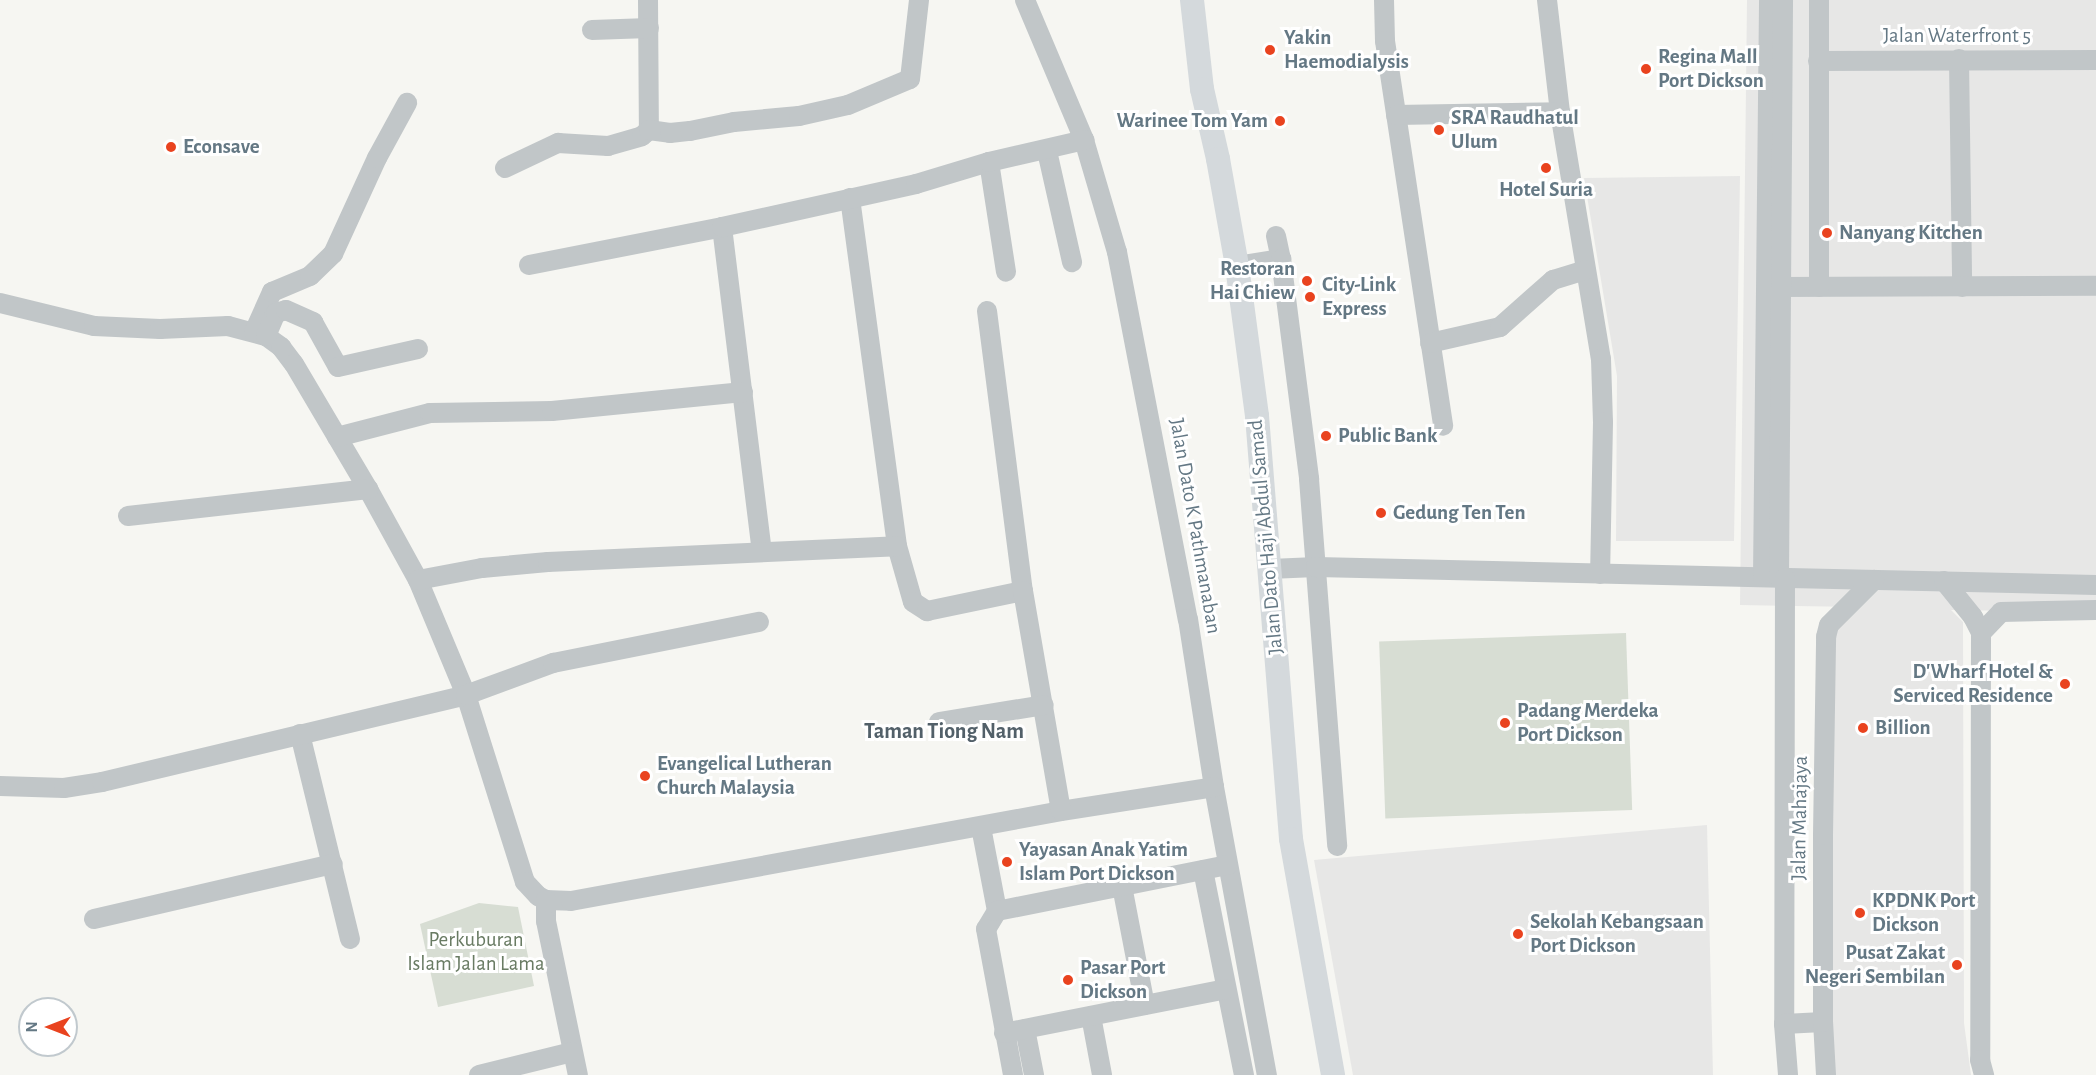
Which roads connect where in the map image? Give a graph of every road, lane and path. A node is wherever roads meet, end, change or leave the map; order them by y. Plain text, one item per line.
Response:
1 (648, 0) edge
2 (919, 0) edge
3 (1192, 0) edge
4 (1384, 0) edge
5 (1547, 0) edge
6 (1769, 0) edge
7 (1783, 0) edge
8 (1820, 0) edge
9 (1027, 2) edge
10 (649, 28) junction
11 (592, 30) dead end
12 (1959, 59) junction
13 (2096, 60) edge
14 (1818, 61) junction
15 (407, 103) dead end
16 (1560, 112) junction
17 (1396, 115) junction
18 (649, 130) junction
19 (1084, 140) junction
20 (1047, 151) junction
21 (989, 162) junction
22 (505, 168) dead end
23 (850, 198) junction
24 (722, 227) junction
25 (1276, 236) dead end
26 (1281, 260) junction
27 (1072, 262) dead end
28 (529, 265) dead end
29 (1237, 266) junction
30 (1586, 270) junction
31 (1006, 272) dead end
32 (2096, 286) edge
33 (1773, 287) junction
34 (1819, 287) junction
35 (1962, 287) junction
36 (0, 303) edge
37 (987, 311) dead end
38 (260, 334) junction
39 (1430, 343) junction
40 (418, 349) dead end
41 (743, 392) junction
42 (1443, 426) dead end
43 (337, 437) junction
44 (368, 489) junction
45 (128, 516) dead end
46 (897, 546) junction
47 (762, 552) junction
48 (1316, 567) junction
49 (1268, 569) junction
50 (1600, 574) junction
51 (1776, 578) junction
52 (418, 580) junction
53 (1874, 580) junction
54 (1944, 581) junction
55 (2096, 585) edge
56 (1023, 591) junction
57 (2096, 610) edge
58 (759, 622) dead end
59 (1981, 633) junction
60 (466, 695) junction
61 (1044, 705) junction
62 (939, 722) dead end
63 (300, 734) junction
64 (0, 786) edge
65 (1214, 787) junction
66 (1062, 811) junction
67 (981, 827) junction
68 (1337, 846) dead end
69 (333, 864) junction
70 (1227, 865) junction
71 (1203, 870) junction
72 (1122, 886) junction
73 (546, 900) junction
74 (998, 911) junction
75 (94, 919) dead end
76 (350, 939) dead end
77 (1226, 989) junction
78 (1145, 1005) junction
79 (1091, 1016) junction
80 (1823, 1022) junction
81 (1784, 1024) junction
82 (1025, 1029) junction
83 (1004, 1033) junction
84 (572, 1052) junction
85 (478, 1075) edge
86 (578, 1075) edge
87 (1012, 1075) edge
88 (1034, 1075) edge
89 (1102, 1075) edge
90 (1244, 1075) edge
91 (1267, 1075) edge
92 (1333, 1075) edge
93 (1788, 1075) edge
94 (1827, 1075) edge
95 (1984, 1075) edge

1 - 10 street
2 - 18 street
3 - 29 main road, Jalan Dato Haji Abdul Samad
4 - 17 street
5 - 16 street
6 - 33 street
7 - 33 street
8 - 14 street
9 - 19 street, Jalan Dato K Pathmanaban
10 - 11 street
10 - 18 street
12 - 13 street, Jalan Waterfront 5
12 - 14 street, Jalan Waterfront 5
12 - 35 street
14 - 34 street
15 - 38 street
16 - 17 street
16 - 30 street
17 - 39 street
18 - 22 street
19 - 20 street
19 - 65 street, Jalan Dato K Pathmanaban
20 - 21 street
20 - 27 street
21 - 23 street
21 - 31 street
23 - 24 street
23 - 46 street
24 - 28 street
24 - 41 street
25 - 26 street
26 - 29 street
26 - 48 street
29 - 49 main road, Jalan Dato Haji Abdul Samad
30 - 39 street
30 - 50 street
32 - 35 street
33 - 34 street
33 - 51 street
34 - 35 street
36 - 38 street
37 - 56 street
38 - 40 street
38 - 43 street
39 - 42 street
41 - 43 street
41 - 47 street
43 - 44 street
44 - 45 street
44 - 52 street
46 - 47 street
46 - 56 street
47 - 52 street
48 - 49 street
48 - 50 street
48 - 68 street
49 - 92 main road, Jalan Dato Haji Abdul Samad
50 - 51 street
51 - 53 street
51 - 81 street
52 - 60 street
53 - 54 street
53 - 80 street, Jalan Mahajaya
54 - 55 street
54 - 59 street
56 - 61 street
57 - 59 street
58 - 60 street
59 - 95 street
60 - 63 street
60 - 73 street
61 - 62 street
61 - 66 street
63 - 64 street
63 - 69 street
65 - 66 street
65 - 70 street, Jalan Dato K Pathmanaban
66 - 67 street
67 - 73 street
67 - 74 street
69 - 75 street
69 - 76 street
70 - 71 street
70 - 91 street, Jalan Dato K Pathmanaban
71 - 72 street
71 - 77 street
72 - 74 street
72 - 78 street
73 - 84 street
74 - 83 street
77 - 78 street
77 - 90 street
78 - 79 street
79 - 82 street
79 - 89 street
80 - 81 street
80 - 94 street, Jalan Mahajaya
81 - 93 street
82 - 83 street
82 - 88 street
83 - 87 street
84 - 85 street
84 - 86 street

